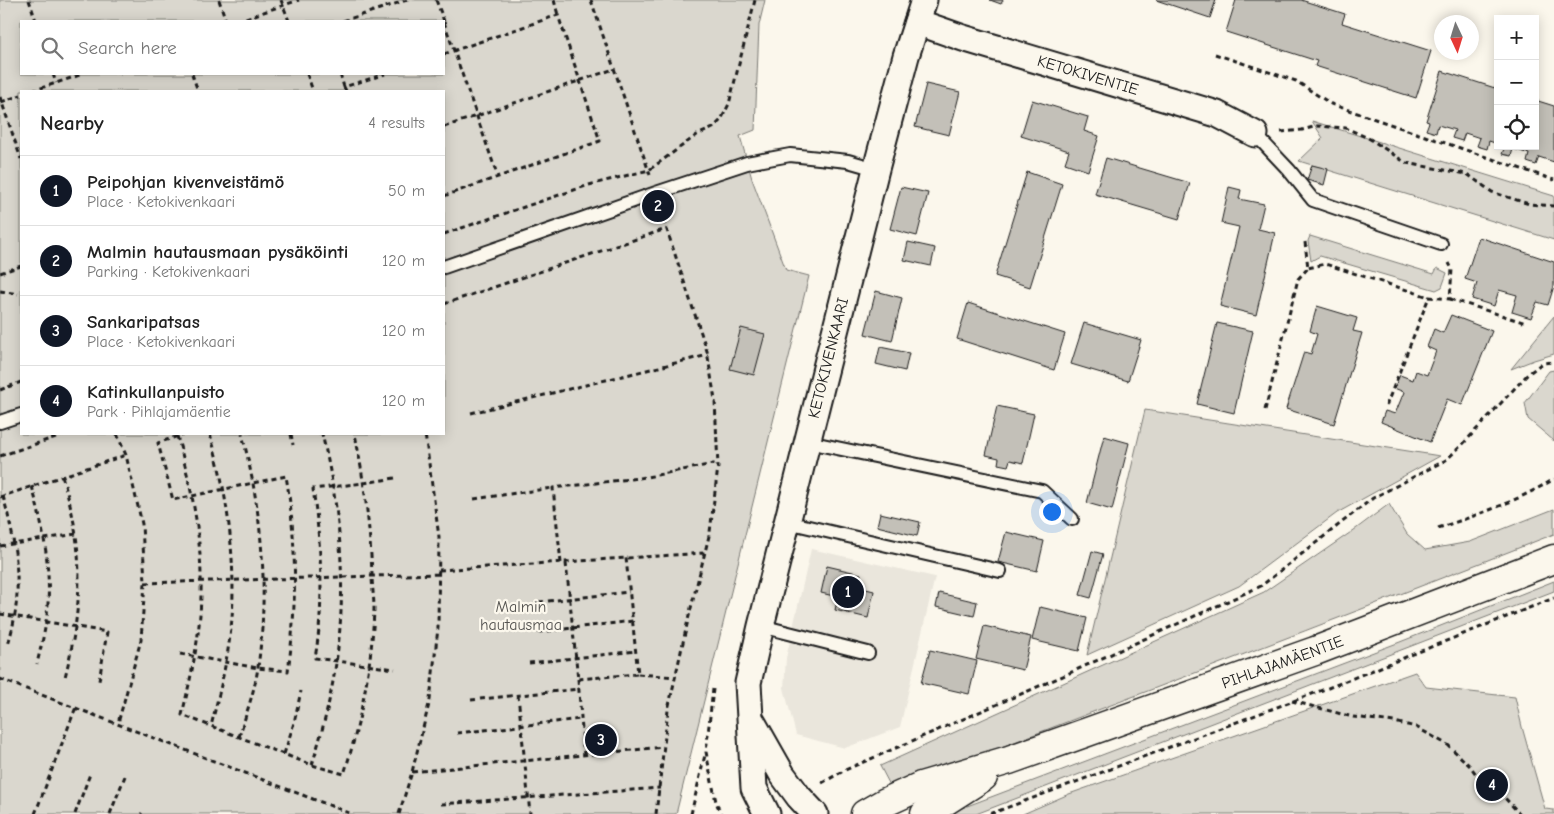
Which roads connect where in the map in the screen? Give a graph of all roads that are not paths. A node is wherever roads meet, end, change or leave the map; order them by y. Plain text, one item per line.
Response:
1 (920, 11) edge
2 (1255, 134) joint
3 (876, 169) junction
4 (1441, 244) road end
5 (445, 267) edge
6 (20, 415) edge
7 (0, 422) edge
8 (808, 442) junction
9 (1072, 519) dead end
10 (787, 522) junction
11 (1554, 559) edge
12 (1000, 571) dead end
13 (761, 626) junction
14 (868, 653) dead end
15 (751, 719) junction
16 (1009, 760) junction
17 (807, 805) edge
18 (767, 814) edge
19 (865, 814) edge
20 (925, 814) edge

1 - 2 street, KETOKIVENTIE
1 - 3 street, KETOKIVENKAARI
2 - 4 lane
3 - 5 lane
3 - 8 street, KETOKIVENKAARI
6 - 7 lane
8 - 9 lane
8 - 10 street, KETOKIVENKAARI
10 - 12 lane
10 - 13 street, KETOKIVENKAARI
11 - 16 main road, PIHLAJAMÄENTIE
13 - 14 lane
13 - 15 street, KETOKIVENKAARI
15 - 17 street, KETOKIVENKAARI
15 - 18 street, KETOKIVENKAARI
16 - 19 main road, PIHLAJAMÄENTIE
16 - 20 main road, PIHLAJAMÄENTIE

